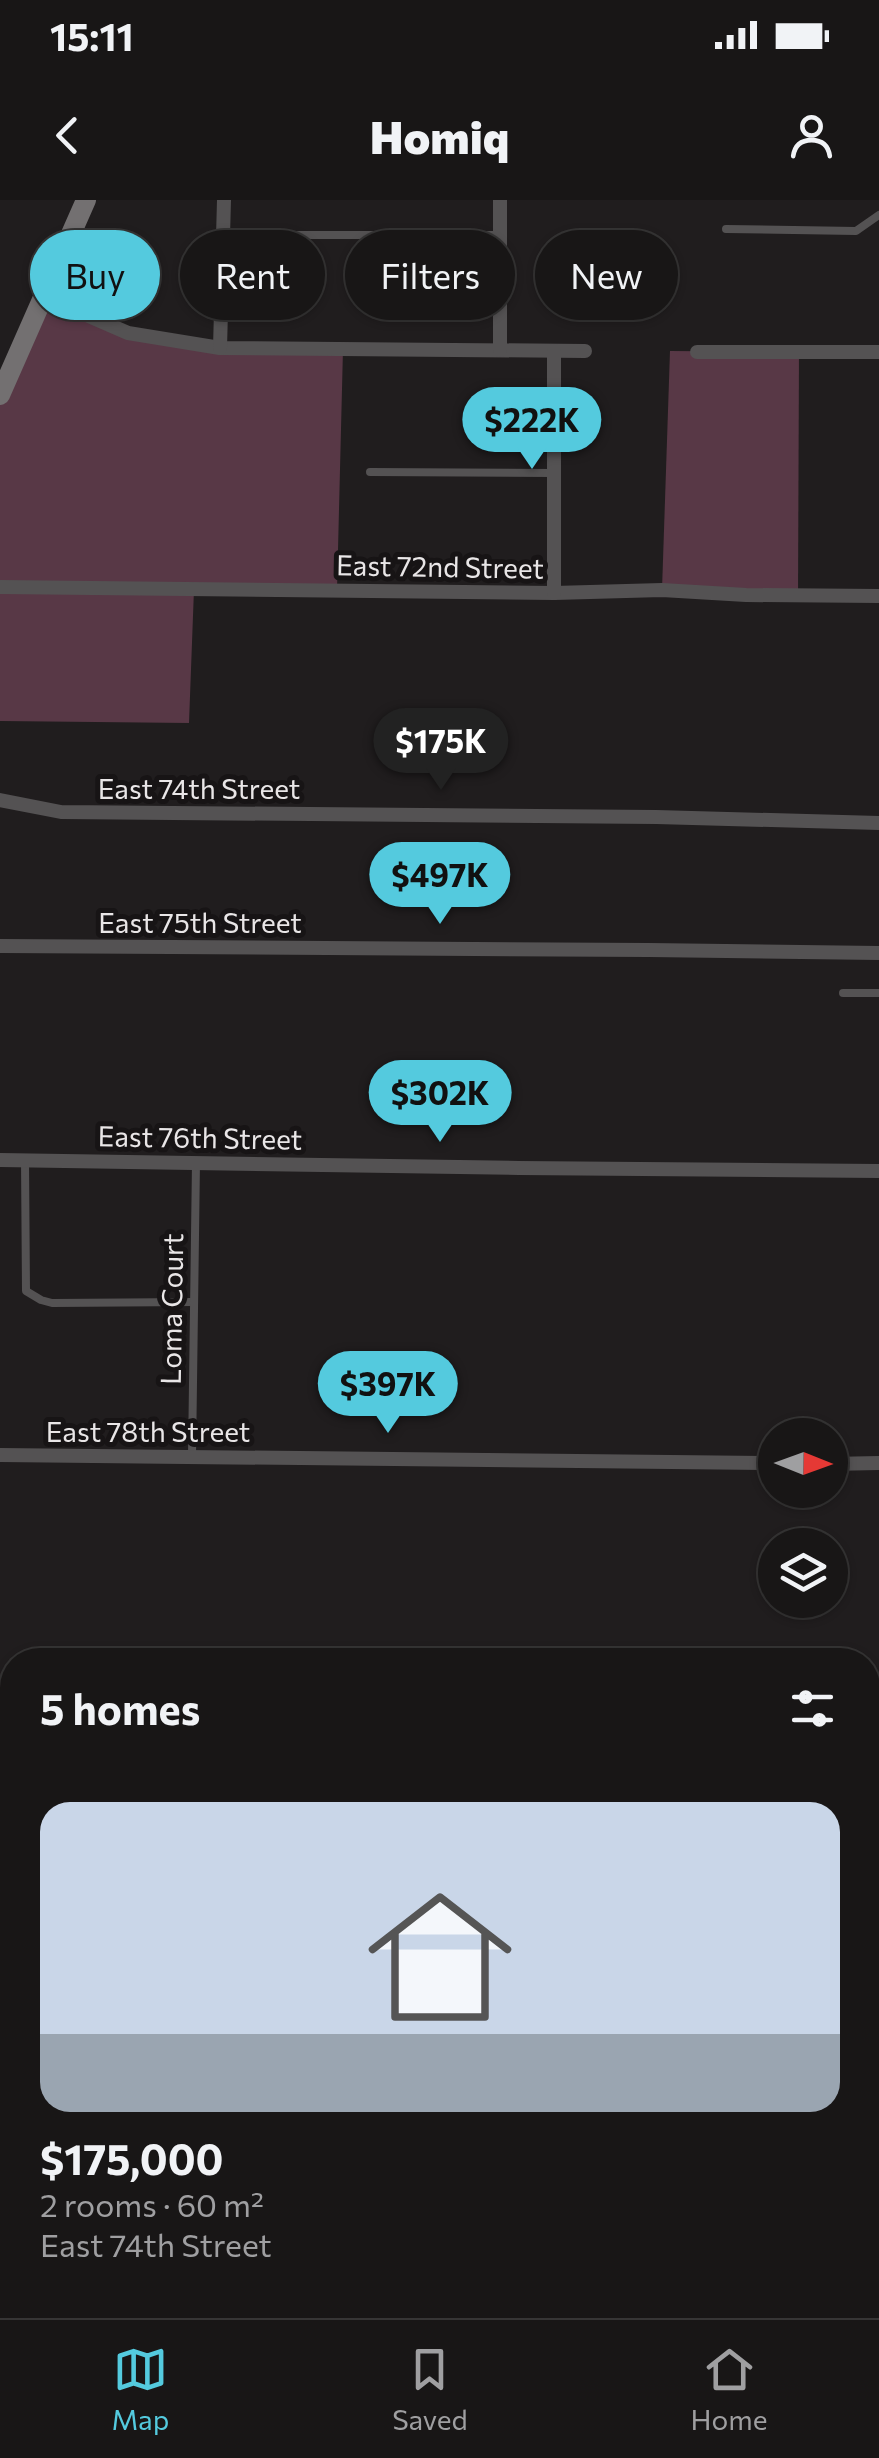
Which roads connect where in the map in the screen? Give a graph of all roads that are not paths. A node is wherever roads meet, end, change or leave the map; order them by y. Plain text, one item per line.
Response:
1 (86, 200) edge
2 (224, 200) edge
3 (500, 200) edge
4 (879, 215) edge
5 (726, 229) dead end
6 (73, 230) edge
7 (223, 230) edge
8 (500, 230) edge
9 (33, 320) edge
10 (98, 320) edge
11 (221, 320) edge
12 (500, 320) edge
13 (220, 348) junction
14 (500, 350) junction
15 (554, 351) junction
16 (585, 351) dead end
17 (697, 352) dead end
18 (879, 352) edge
19 (0, 396) edge
20 (370, 472) dead end
21 (554, 472) junction
22 (0, 587) edge
23 (554, 592) junction
24 (879, 596) edge
25 (0, 800) edge
26 (879, 823) edge
27 (0, 946) edge
28 (879, 953) edge
29 (843, 993) dead end
30 (879, 994) edge
31 (0, 1160) edge
32 (26, 1160) junction
33 (196, 1162) junction
34 (879, 1171) edge
35 (194, 1302) junction
36 (0, 1455) edge
37 (192, 1456) junction
38 (758, 1463) edge
39 (879, 1463) edge
40 (848, 1464) edge

1 - 6 street
2 - 7 street
3 - 8 street
4 - 5 lane
9 - 19 street
10 - 13 street
11 - 13 street
12 - 14 street
13 - 14 street
14 - 15 street
15 - 16 street
15 - 21 street
17 - 18 street
20 - 21 lane
21 - 23 street
22 - 23 street, East 72nd Street
23 - 24 street, East 72nd Street
25 - 26 street, East 74th Street
27 - 28 street, East 75th Street
29 - 30 lane
31 - 32 street, East 76th Street
32 - 33 street, East 76th Street
32 - 35 lane
33 - 34 street, East 76th Street
33 - 35 lane, Loma Court
35 - 37 lane, Loma Court
36 - 37 street, East 78th Street
37 - 38 street, East 78th Street
39 - 40 street

